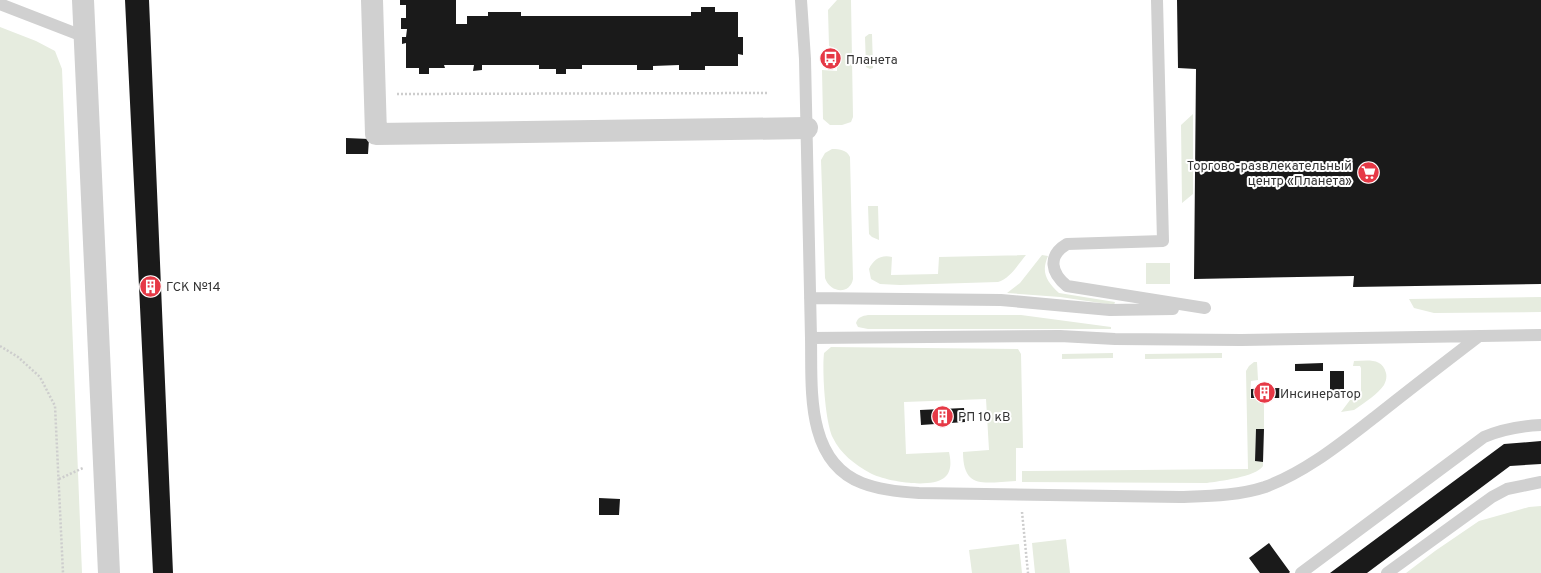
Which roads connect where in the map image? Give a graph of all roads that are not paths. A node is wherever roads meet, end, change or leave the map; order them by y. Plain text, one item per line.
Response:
1 (83, 0) edge
2 (372, 0) edge
3 (801, 0) edge
4 (1157, 0) edge
5 (0, 4) edge
6 (85, 37) junction
7 (807, 128) junction
8 (810, 298) junction
9 (1541, 335) edge
10 (1478, 336) junction
11 (811, 338) junction
12 (1541, 425) edge
13 (1541, 482) edge
14 (109, 573) edge
15 (1301, 573) edge
16 (1387, 573) edge

1 - 6 street
2 - 7 street
3 - 7 lane
4 - 8 lane
5 - 6 lane
6 - 14 street
7 - 8 lane
8 - 11 lane
9 - 10 lane
10 - 11 lane
10 - 11 lane
12 - 15 lane
13 - 16 lane

